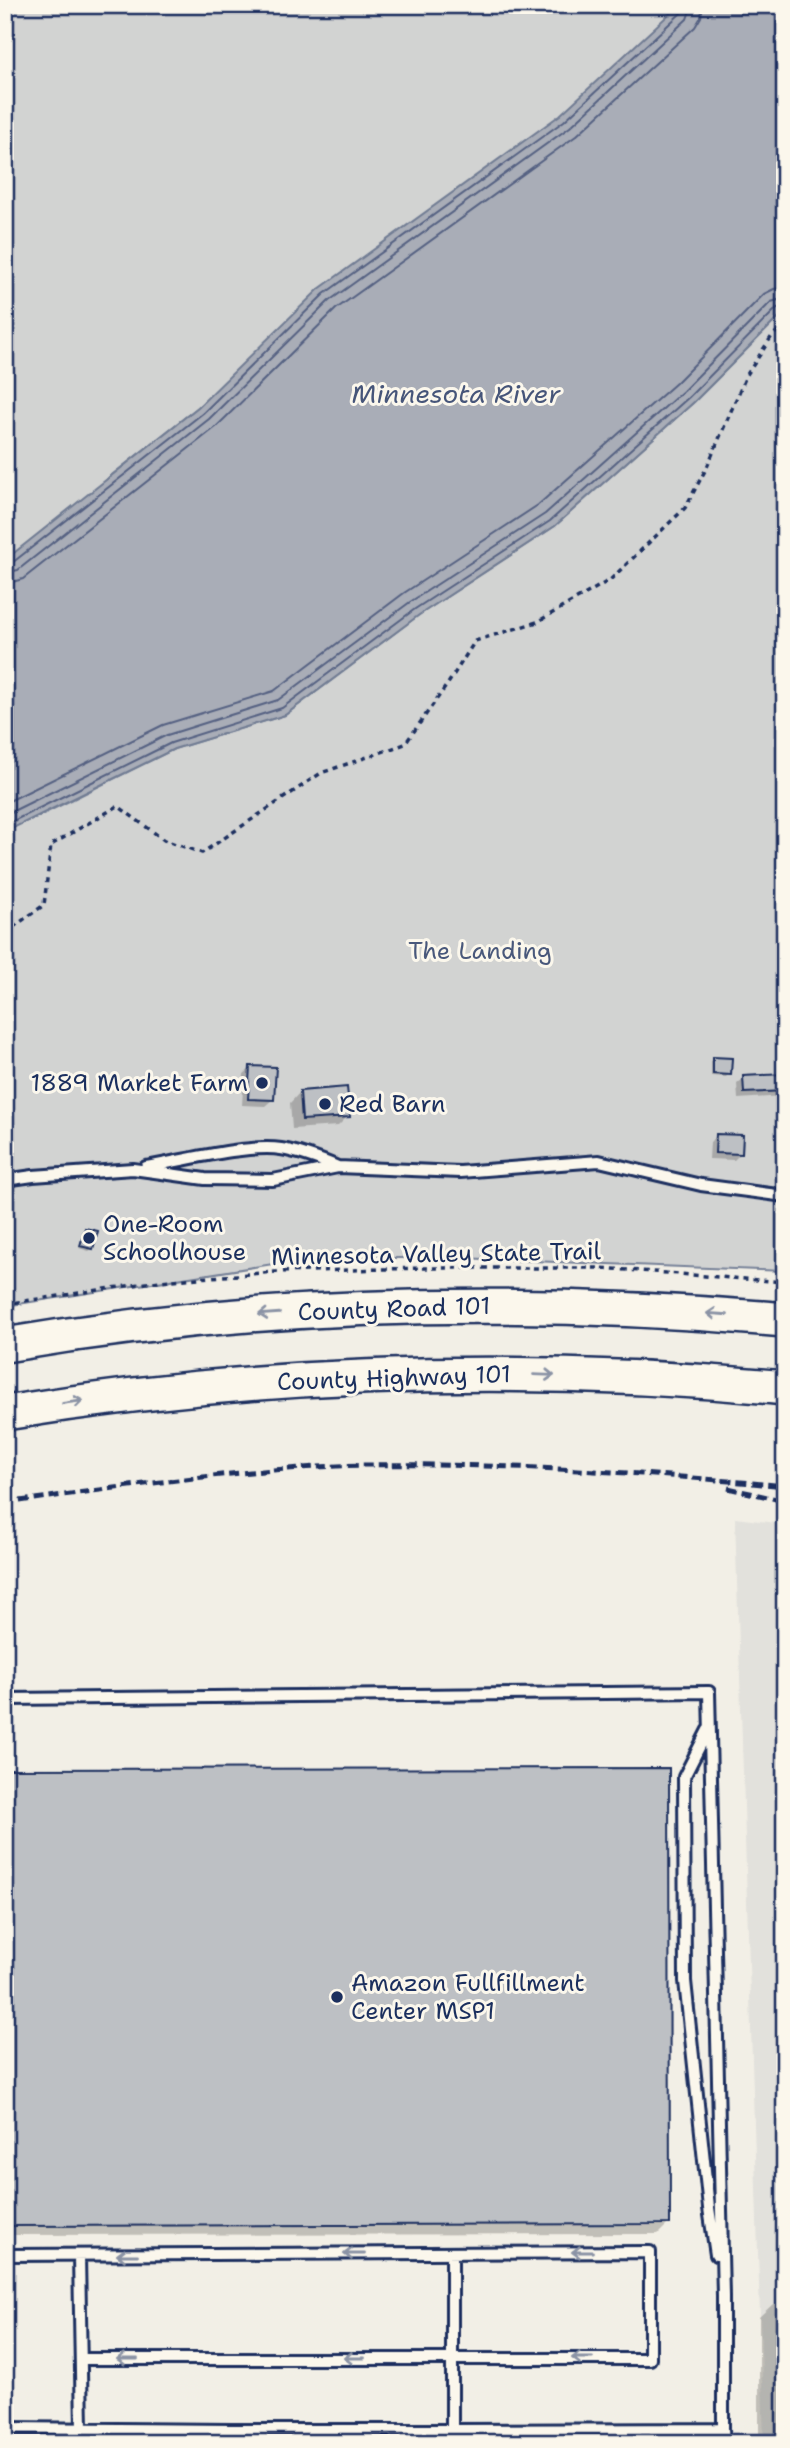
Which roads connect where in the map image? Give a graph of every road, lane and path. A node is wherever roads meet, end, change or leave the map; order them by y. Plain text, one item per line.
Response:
1 (785, 325) edge
2 (5, 933) edge
3 (338, 1167) junction
4 (132, 1169) junction
5 (5, 1180) edge
6 (785, 1196) edge
7 (785, 1282) edge
8 (5, 1304) edge
9 (785, 1320) edge
10 (5, 1345) edge
11 (785, 1388) edge
12 (5, 1413) edge
13 (5, 1699) edge
14 (710, 1726) junction
15 (452, 2253) junction
16 (5, 2255) edge
17 (79, 2255) junction
18 (723, 2296) junction
19 (452, 2358) junction
20 (81, 2359) junction
21 (5, 2428) edge
22 (82, 2428) junction
23 (723, 2429) junction
24 (231, 2430) junction
25 (452, 2430) junction
26 (231, 2443) edge
27 (452, 2443) edge
28 (724, 2443) edge

1 - 2 path
3 - 4 lane
3 - 4 lane
3 - 6 lane
4 - 5 lane
7 - 8 path, Minnesota Valley State Trail
9 -> 10 main road, County Road 101
12 -> 11 main road, County Highway 101
13 - 14 lane
14 - 18 lane
14 - 18 lane
15 -> 17 lane
15 - 19 lane
15 - 19 lane
16 - 17 lane
17 - 20 lane
18 - 23 lane
19 -> 20 lane
19 - 25 lane
20 - 22 lane
21 - 22 lane
22 - 24 lane
23 - 25 lane
23 - 28 lane
24 - 25 lane
24 - 26 lane
25 - 27 lane

